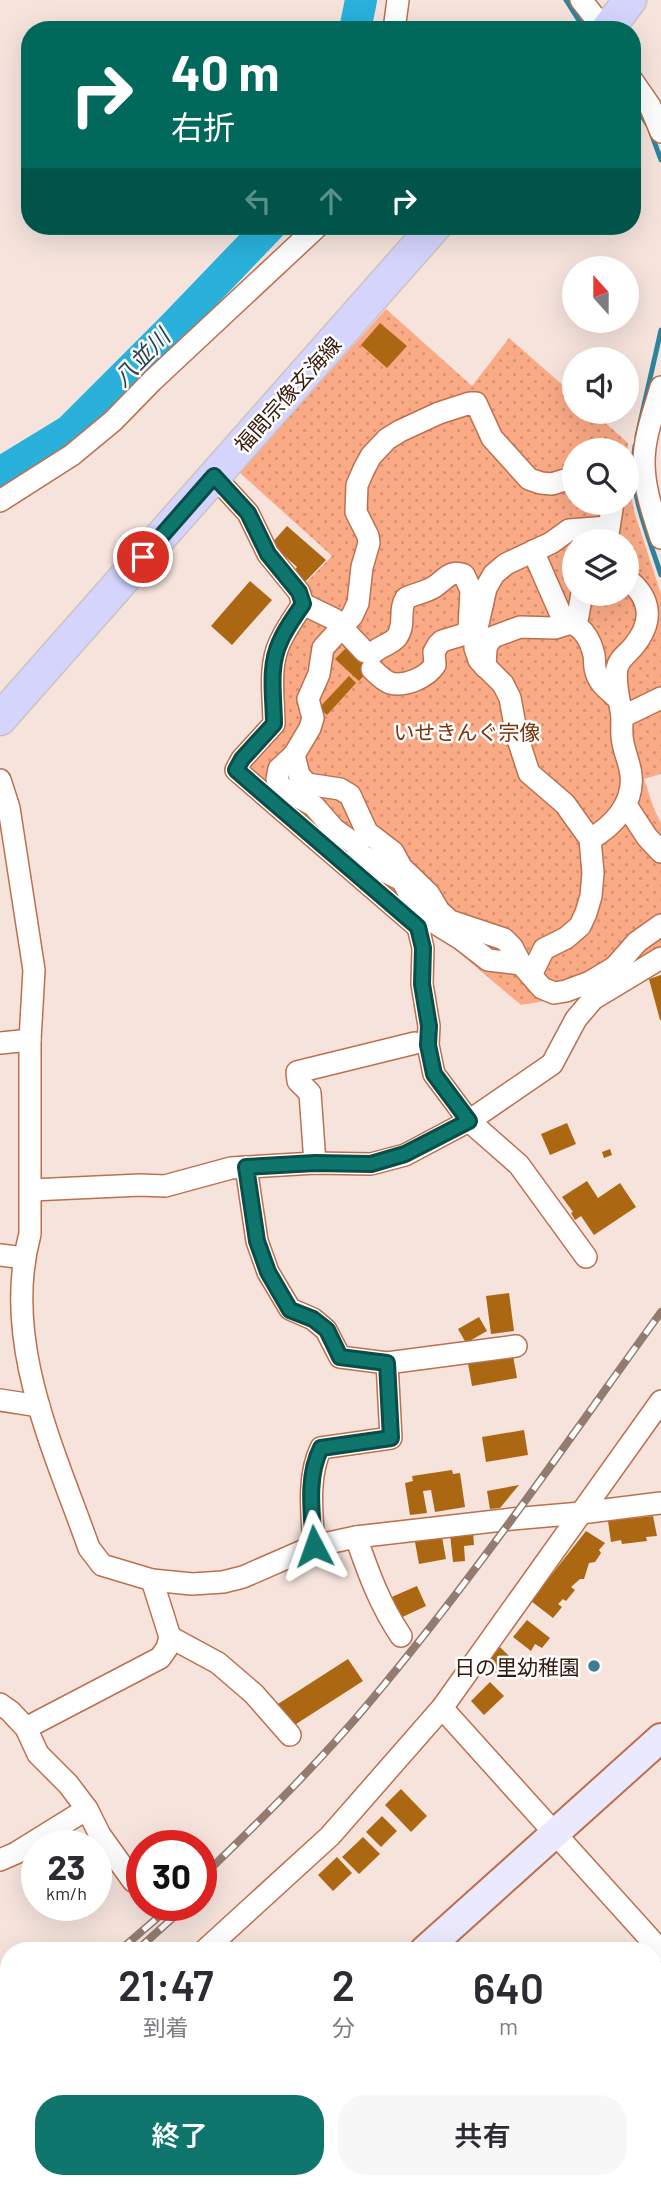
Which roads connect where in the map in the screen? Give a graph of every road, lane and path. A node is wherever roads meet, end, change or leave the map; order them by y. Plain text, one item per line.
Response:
1 (398, 0) edge
2 (581, 0) edge
3 (630, 0) edge
4 (395, 21) edge
5 (598, 21) edge
6 (613, 21) edge
7 (641, 93) edge
8 (661, 132) edge
9 (308, 235) edge
10 (427, 235) edge
11 (661, 387) edge
12 (214, 476) junction
13 (562, 481) edge
14 (0, 501) edge
15 (562, 535) edge
16 (661, 538) edge
17 (533, 551) junction
18 (639, 590) edge
19 (303, 604) junction
20 (580, 606) edge
21 (570, 624) junction
22 (341, 627) junction
23 (485, 667) junction
24 (372, 669) dead end
25 (661, 698) edge
26 (620, 708) junction
27 (0, 719) edge
28 (294, 755) junction
29 (0, 780) edge
30 (626, 805) junction
31 (590, 839) junction
32 (661, 852) edge
33 (402, 874) junction
34 (661, 925) edge
35 (661, 958) edge
36 (526, 969) junction
37 (618, 974) junction
38 (30, 1040) junction
39 (415, 1043) dead end
40 (0, 1044) edge
41 (469, 1121) junction
42 (315, 1163) junction
43 (246, 1167) junction
44 (32, 1190) junction
45 (0, 1255) edge
46 (586, 1257) dead end
47 (24, 1258) junction
48 (516, 1346) dead end
49 (387, 1363) junction
50 (0, 1400) edge
51 (661, 1401) edge
52 (39, 1406) junction
53 (661, 1503) edge
54 (581, 1514) junction
55 (356, 1537) junction
56 (314, 1546) junction
57 (152, 1580) junction
58 (401, 1636) dead end
59 (170, 1637) junction
60 (0, 1704) edge
61 (442, 1708) junction
62 (26, 1728) junction
63 (290, 1735) dead end
64 (661, 1738) edge
65 (87, 1809) junction
66 (554, 1834) junction
67 (0, 1860) edge
68 (126, 1871) edge
69 (215, 1942) edge
70 (434, 1942) edge
71 (652, 1942) edge

1 - 4 street
2 - 5 street
3 - 6 main road
7 - 8 street
9 - 14 street
10 - 12 main road, 福間宗像玄海線
11 - 16 street
12 - 19 street
12 - 27 main road, 福間宗像玄海線
13 - 22 street
15 - 17 street
17 - 21 street
17 - 23 street
18 - 26 street
19 - 22 street
19 - 41 street
20 - 21 street
21 - 23 street
21 - 26 street
22 - 24 street
22 - 28 street
23 - 31 street
25 - 26 street
26 - 30 street
28 - 33 street
28 - 33 street
29 - 38 street
30 - 31 street
30 - 32 street
31 - 36 street
33 - 36 street
34 - 37 street
35 - 37 street
36 - 37 street
37 - 41 street
38 - 40 street
38 - 44 street
39 - 42 street
41 - 42 street
41 - 46 street
42 - 43 street
43 - 44 street
43 - 49 street
44 - 47 street
45 - 47 street
47 - 52 street
48 - 49 street
49 - 56 street
50 - 52 street
51 - 54 street
52 - 57 street
53 - 54 street
54 - 55 street
54 - 61 street
55 - 56 street
55 - 58 street
56 - 57 street
57 - 59 street
59 - 62 street
59 - 63 street
60 - 62 street
61 - 66 street
61 - 69 street
62 - 65 street
64 - 66 street
65 - 67 street
65 - 68 street
66 - 70 street
66 - 71 street

